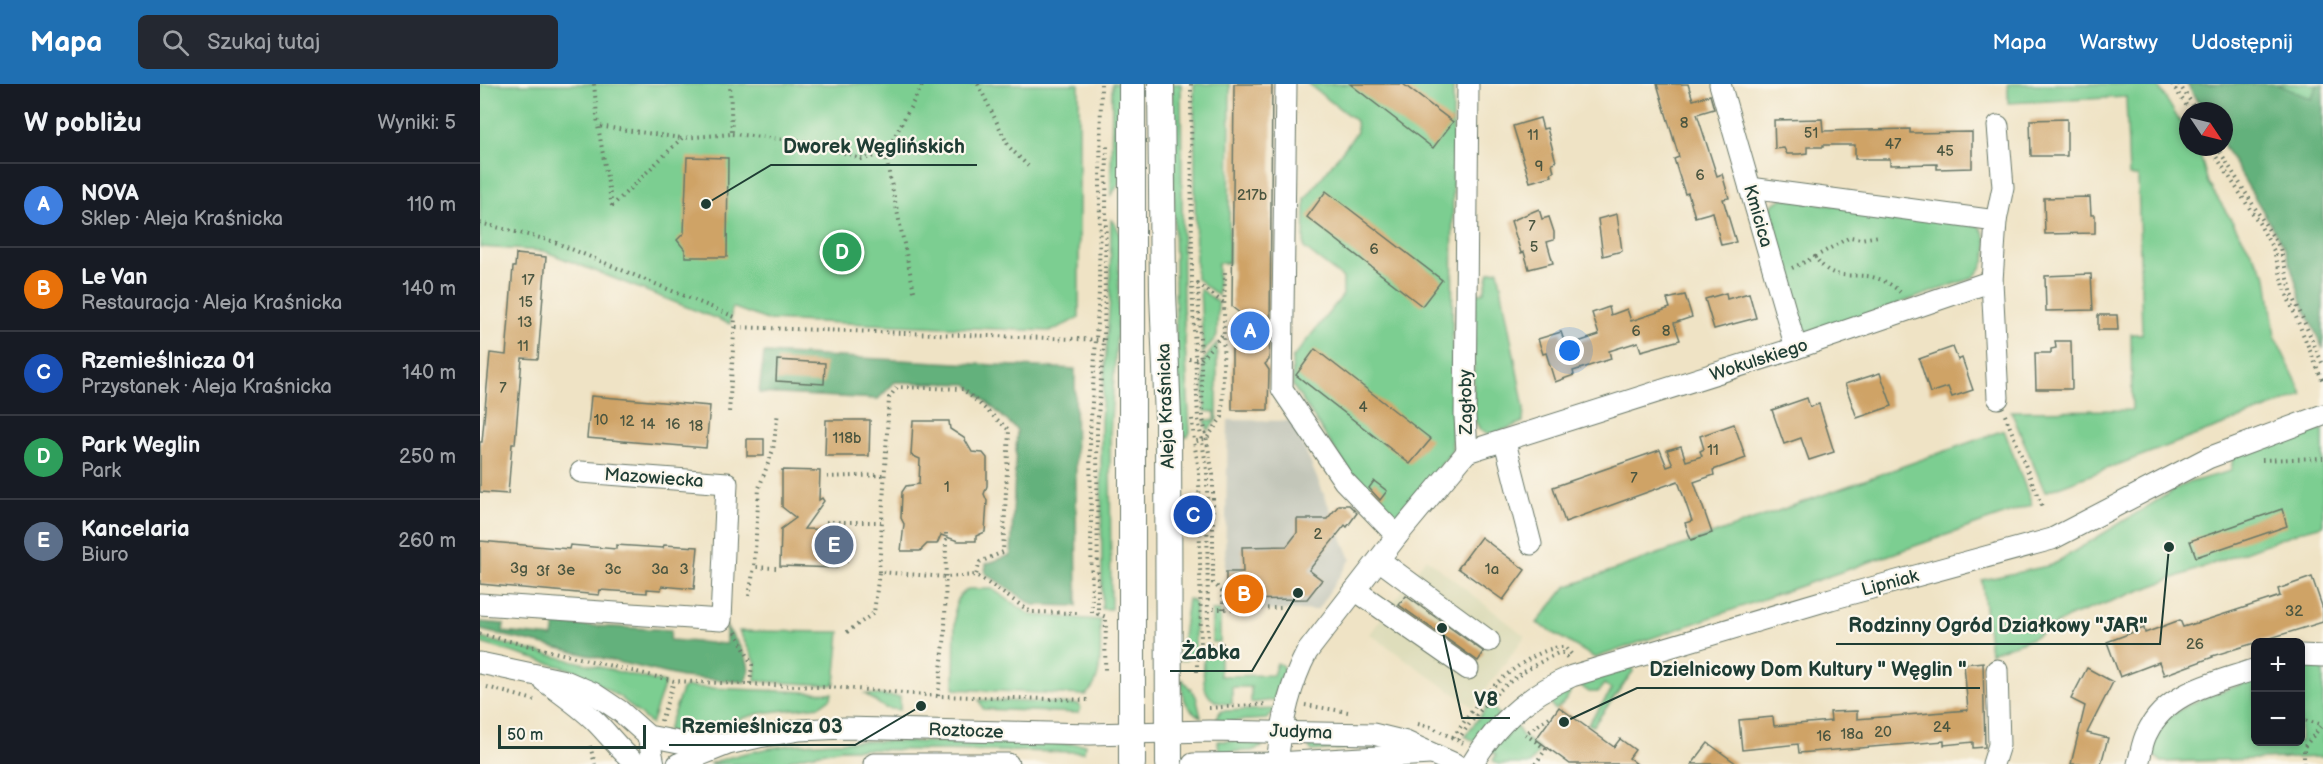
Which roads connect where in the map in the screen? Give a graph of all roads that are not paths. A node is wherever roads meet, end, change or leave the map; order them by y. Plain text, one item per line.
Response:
1 (1132, 84) edge
2 (1161, 84) edge
3 (1286, 84) edge
4 (1468, 84) edge
5 (1720, 84) edge
6 (1998, 126) dead end
7 (1750, 188) junction
8 (1995, 221) junction
9 (1992, 281) junction
10 (1796, 348) junction
11 (1998, 398) road end
12 (2323, 415) edge
13 (1505, 442) junction
14 (1467, 452) junction
15 (581, 472) dead end
16 (1397, 537) junction
17 (1531, 544) dead end
18 (1379, 560) junction
19 (1355, 590) junction
20 (480, 604) edge
21 (1489, 641) dead end
22 (2305, 655) edge
23 (2323, 656) edge
24 (480, 663) edge
25 (1468, 669) dead end
26 (1997, 670) dead end
27 (2251, 671) edge
28 (534, 674) junction
29 (1281, 731) junction
30 (1169, 732) junction
31 (1132, 733) junction
32 (648, 736) junction
33 (728, 744) junction
34 (1430, 754) junction
35 (624, 760) edge
36 (654, 764) edge
37 (678, 764) edge
38 (874, 764) edge
39 (916, 764) edge
40 (1008, 764) edge
41 (1132, 764) edge
42 (1169, 764) edge
43 (1193, 764) edge
44 (1277, 764) edge
45 (1455, 764) edge
46 (1472, 764) edge
47 (1993, 764) edge
48 (2138, 764) edge

1 - 31 main road, Aleja Kraśnicka
2 - 30 main road, Aleja Kraśnicka
3 - 16 street
4 - 14 street, Zagłoby
5 - 7 street, Kmicica
6 - 8 street
7 - 8 street
7 - 10 street, Kmicica
8 - 9 street
9 - 10 street, Wokulskiego
9 - 11 street
10 - 13 street, Wokulskiego
12 - 46 street, Lipniak
13 - 14 street, Wokulskiego
13 - 17 street
14 - 16 street, Zagłoby
15 - 20 street, Mazowiecka
16 - 18 street, Zagłoby
18 - 19 street, Zagłoby
18 - 21 street
19 - 25 street
19 - 29 street, Zagłoby
22 - 23 street
24 - 28 street
26 - 47 street
27 - 48 street
28 - 32 street
28 - 35 street
29 - 30 street, Judyma
29 - 34 street, Judyma
29 - 44 street, Zagłoby
30 - 31 street, Roztocze
30 - 42 main road, Aleja Kraśnicka
31 - 33 street, Roztocze
31 - 41 main road, Aleja Kraśnicka
32 - 33 street, Roztocze
32 - 36 street
33 - 37 street, Roztocze
34 - 44 street, Judyma
34 - 45 street, Judyma
38 - 39 street, Roztocze
39 - 40 street, Roztocze
43 - 44 street, Judyma

